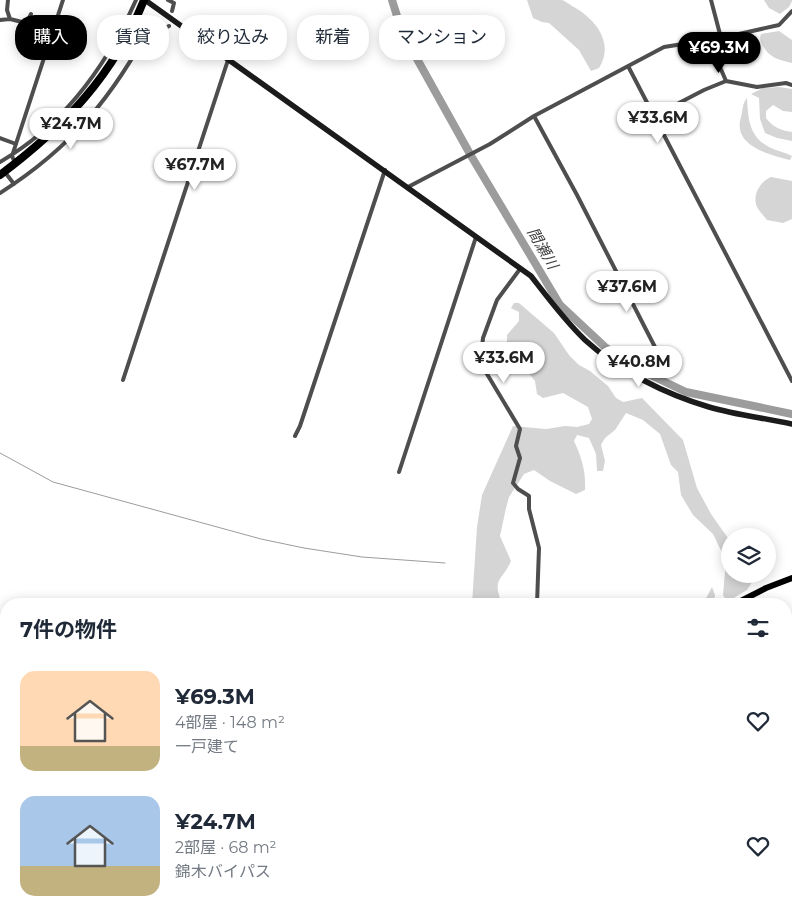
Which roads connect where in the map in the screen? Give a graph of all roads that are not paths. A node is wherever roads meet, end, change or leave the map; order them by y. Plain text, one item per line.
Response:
1 (8, 0) edge
2 (63, 0) edge
3 (136, 0) edge
4 (144, 0) edge
5 (168, 0) edge
6 (711, 0) edge
7 (172, 11) dead end
8 (792, 11) edge
9 (31, 14) dead end
10 (10, 19) junction
11 (0, 20) edge
12 (179, 25) edge
13 (721, 38) junction
14 (132, 60) edge
15 (228, 60) joint
16 (628, 66) junction
17 (726, 81) junction
18 (792, 85) edge
19 (534, 116) junction
20 (654, 116) junction
21 (0, 138) edge
22 (16, 144) junction
23 (13, 160) junction
24 (0, 162) edge
25 (385, 170) junction
26 (2, 173) edge
27 (14, 184) junction
28 (408, 187) junction
29 (0, 194) edge
30 (476, 237) junction
31 (520, 269) junction
32 (657, 350) dead end
33 (122, 380) dead end
34 (792, 381) edge
35 (792, 424) edge
36 (295, 436) dead end
37 (399, 472) dead end
38 (792, 578) edge
39 (537, 598) edge
40 (747, 598) edge

1 - 10 street
2 - 22 street
3 - 23 street
4 - 12 street
4 - 23 highway
5 - 7 street
6 - 13 street
8 - 13 street
9 - 10 street
10 - 11 street
13 - 16 street
13 - 17 street
14 - 27 street
15 - 25 street
15 - 33 street
16 - 19 street
16 - 20 street
17 - 18 street
17 - 20 street
19 - 28 street
19 - 32 street
20 - 34 street
21 - 22 street
22 - 23 street
23 - 24 street
23 - 26 highway
25 - 28 street
25 - 36 street
26 - 27 street
27 - 29 street
28 - 30 street
30 - 31 street
30 - 37 street
31 - 35 street
31 - 39 street
38 - 40 main road

